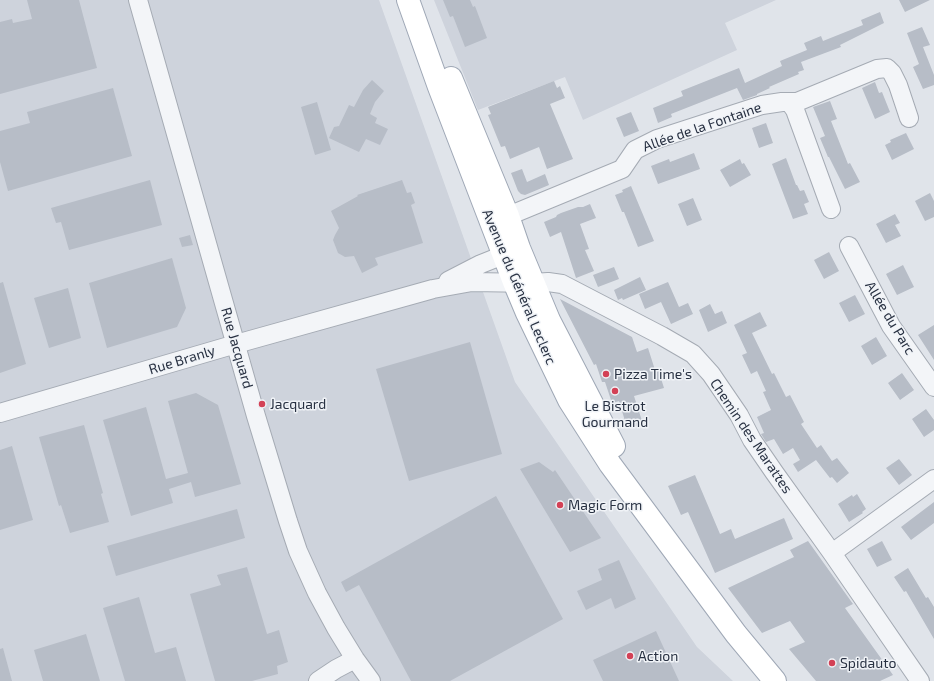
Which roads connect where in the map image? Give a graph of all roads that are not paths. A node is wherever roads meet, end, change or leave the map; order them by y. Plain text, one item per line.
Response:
1 (138, 0) edge
2 (408, 0) edge
3 (421, 0) edge
4 (790, 103) junction
5 (909, 118) dead end
6 (831, 209) dead end
7 (499, 219) junction
8 (849, 246) dead end
9 (511, 252) junction
10 (523, 283) junction
11 (433, 289) junction
12 (236, 344) junction
13 (934, 387) edge
14 (0, 413) edge
15 (934, 479) edge
16 (832, 553) junction
17 (355, 659) junction
18 (318, 681) edge
19 (371, 681) edge
20 (775, 681) edge
21 (920, 681) edge

1 - 12 street, Rue Jacquard
2 - 7 main road, Avenue du Général Leclerc
3 - 7 main road, Avenue du Général Leclerc
4 - 5 street, Allée de la Fontaine
4 - 6 street
4 - 7 street, Allée de la Fontaine
7 - 9 main road, Avenue du Général Leclerc
8 - 13 street, Allée du Parc
9 - 10 main road, Avenue du Général Leclerc
9 - 11 street, Rue Branly
10 - 11 street, Rue Branly
10 - 16 street, Chemin des Marattes
10 - 20 main road, Avenue du Général Leclerc
11 - 12 street, Rue Branly
12 - 14 street, Rue Branly
12 - 17 street, Rue Jacquard
15 - 16 street
16 - 21 street, Chemin des Marattes
17 - 18 street
17 - 19 street, Rue Jacquard

